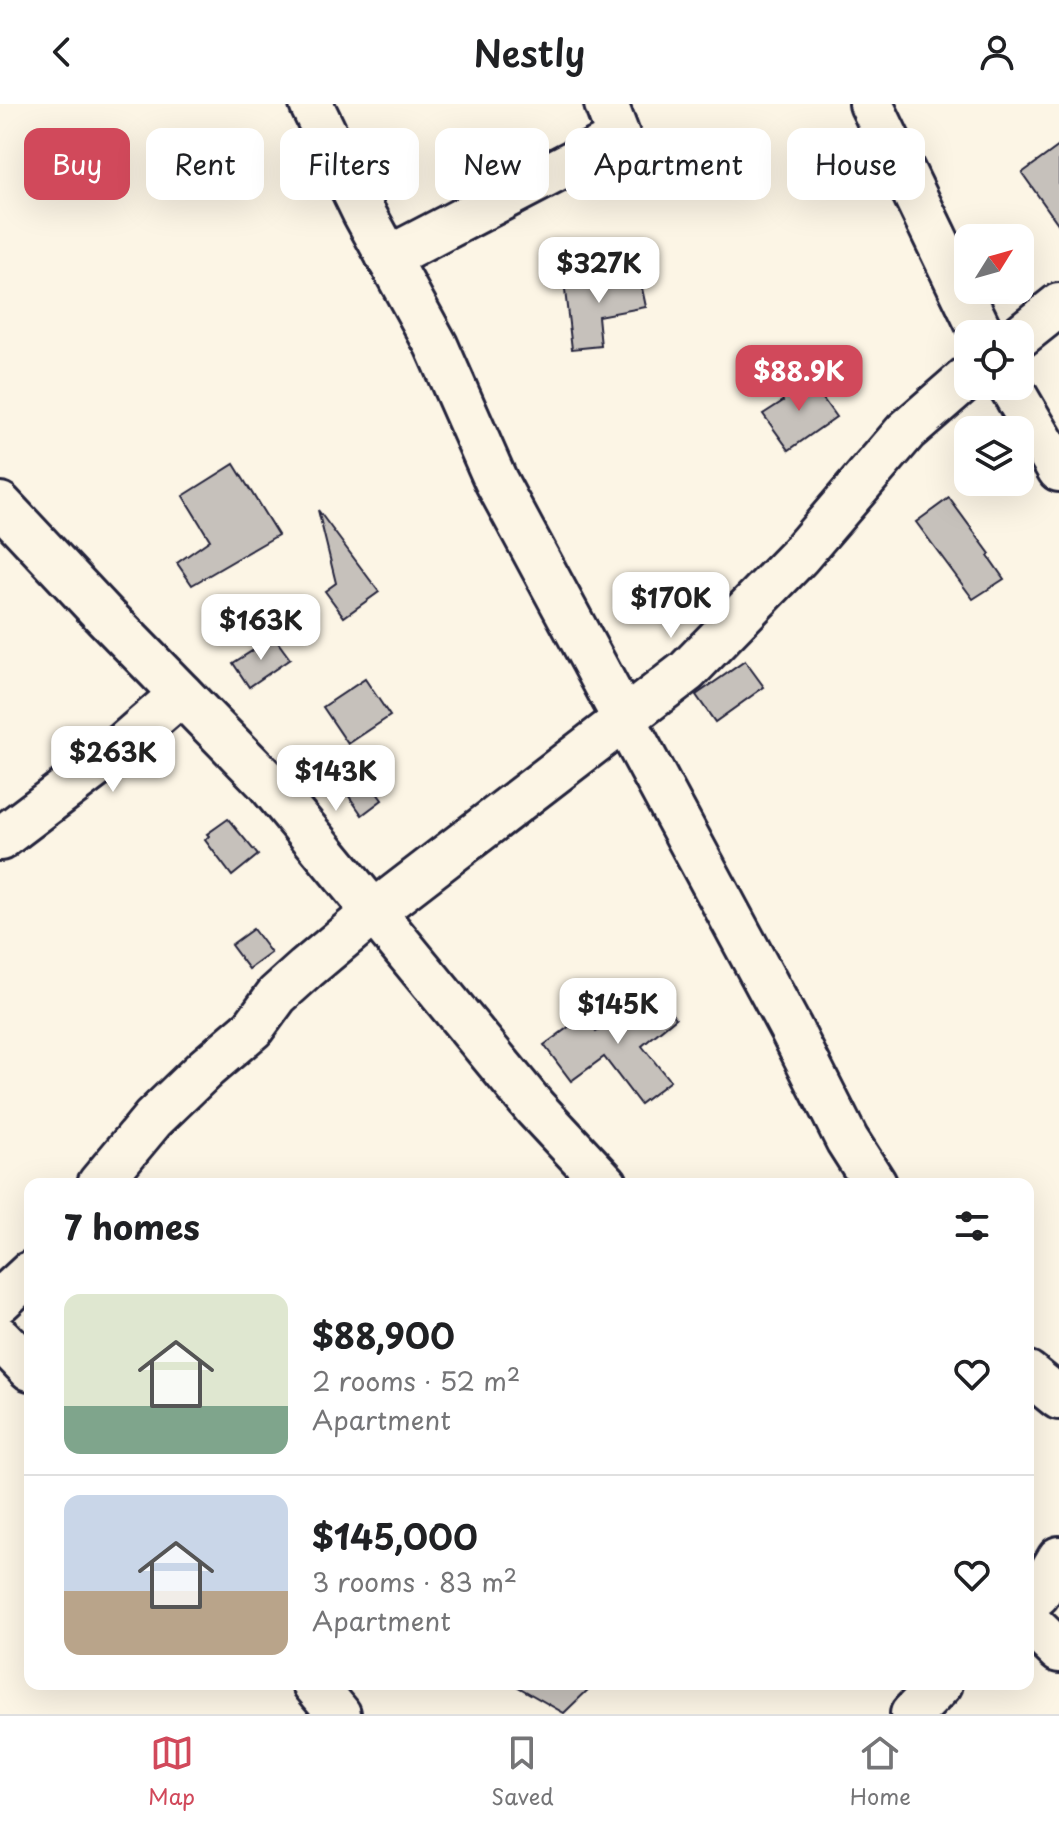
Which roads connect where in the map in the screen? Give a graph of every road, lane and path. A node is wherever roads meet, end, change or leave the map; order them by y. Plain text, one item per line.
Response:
1 (311, 104) edge
2 (606, 104) edge
3 (871, 104) edge
4 (388, 258) junction
5 (1059, 305) edge
6 (975, 320) edge
7 (1034, 325) edge
8 (954, 389) edge
9 (1018, 400) edge
10 (1059, 470) edge
11 (0, 504) edge
12 (181, 694) junction
13 (625, 717) junction
14 (0, 839) edge
15 (375, 911) junction
16 (104, 1178) edge
17 (600, 1178) edge
18 (871, 1178) edge
19 (24, 1279) edge
20 (0, 1301) edge
21 (0, 1338) edge
22 (24, 1363) edge
23 (1034, 1378) edge
24 (1059, 1398) edge
25 (1059, 1558) edge
26 (1034, 1596) edge
27 (1034, 1627) edge
28 (1059, 1651) edge
29 (319, 1690) edge
30 (935, 1690) edge
31 (339, 1714) edge
32 (912, 1714) edge

1 - 4 street
2 - 4 street
3 - 6 street
4 - 13 street
5 - 7 street
8 - 13 street
9 - 10 street
11 - 12 street
12 - 14 street
12 - 15 street
13 - 15 street
13 - 18 street
15 - 16 street
15 - 17 street
19 - 20 street
21 - 22 street
23 - 24 street
25 - 26 street
27 - 28 street
29 - 31 street
30 - 32 street

